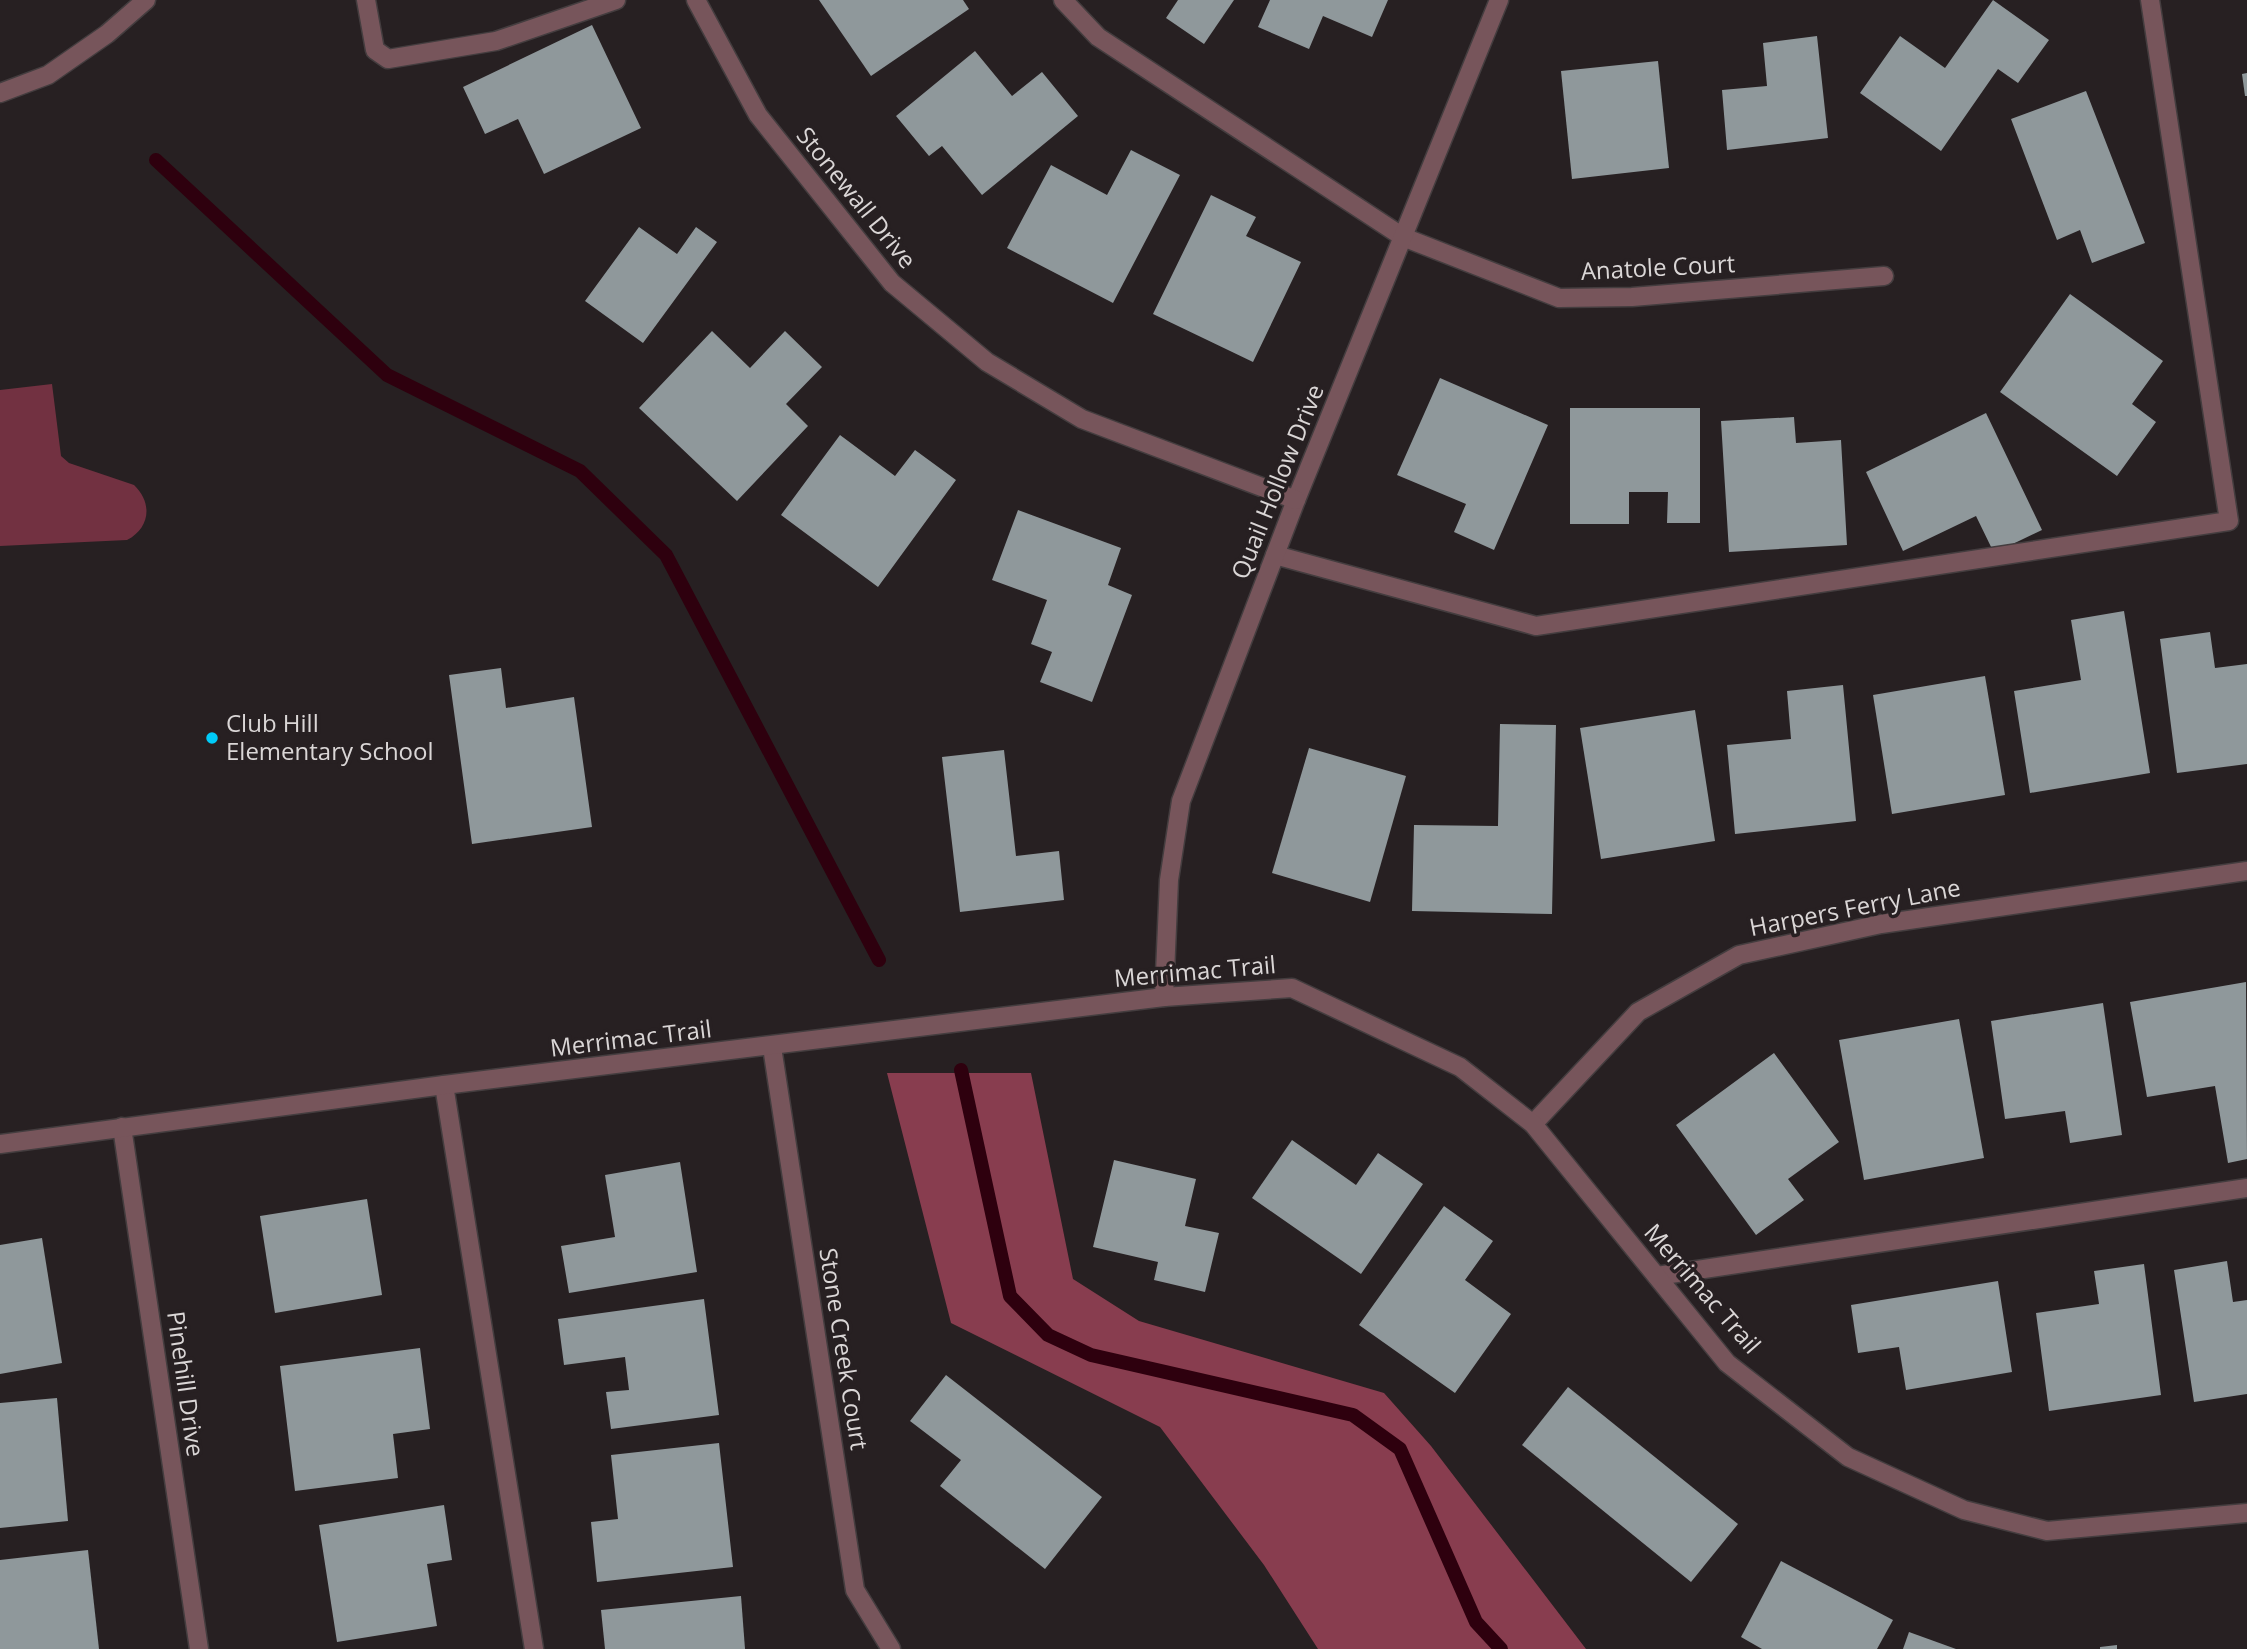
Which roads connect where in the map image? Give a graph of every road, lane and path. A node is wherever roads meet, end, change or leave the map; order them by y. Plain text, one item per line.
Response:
1 (146, 0) edge
2 (366, 0) edge
3 (616, 0) edge
4 (696, 0) edge
5 (1063, 0) edge
6 (1499, 0) edge
7 (2150, 0) edge
8 (0, 93) edge
9 (1403, 237) junction
10 (1884, 276) dead end
11 (1296, 500) junction
12 (1275, 555) junction
13 (2247, 871) edge
14 (1164, 997) junction
15 (772, 1047) junction
16 (444, 1085) junction
17 (1533, 1124) junction
18 (122, 1127) junction
19 (0, 1144) edge
20 (2247, 1188) edge
21 (1657, 1276) junction
22 (2247, 1513) edge
23 (199, 1649) edge
24 (534, 1649) edge
25 (891, 1649) edge

1 - 8 street
2 - 3 street
4 - 11 street, Stonewall Drive
5 - 9 street, Anatole Court
6 - 9 street, Quail Hollow Drive
7 - 12 street
9 - 10 street, Anatole Court
9 - 11 street, Quail Hollow Drive
11 - 12 street, Quail Hollow Drive
12 - 14 street, Quail Hollow Drive
13 - 17 street, Harpers Ferry Lane
14 - 15 street, Merrimac Trail
14 - 17 street, Merrimac Trail
15 - 16 street, Merrimac Trail
15 - 25 street, Stone Creek Court
16 - 18 street, Merrimac Trail
16 - 24 street
17 - 21 street, Merrimac Trail
18 - 19 street, Merrimac Trail
18 - 23 street, Pinehill Drive
20 - 21 street
21 - 22 street, Merrimac Trail

